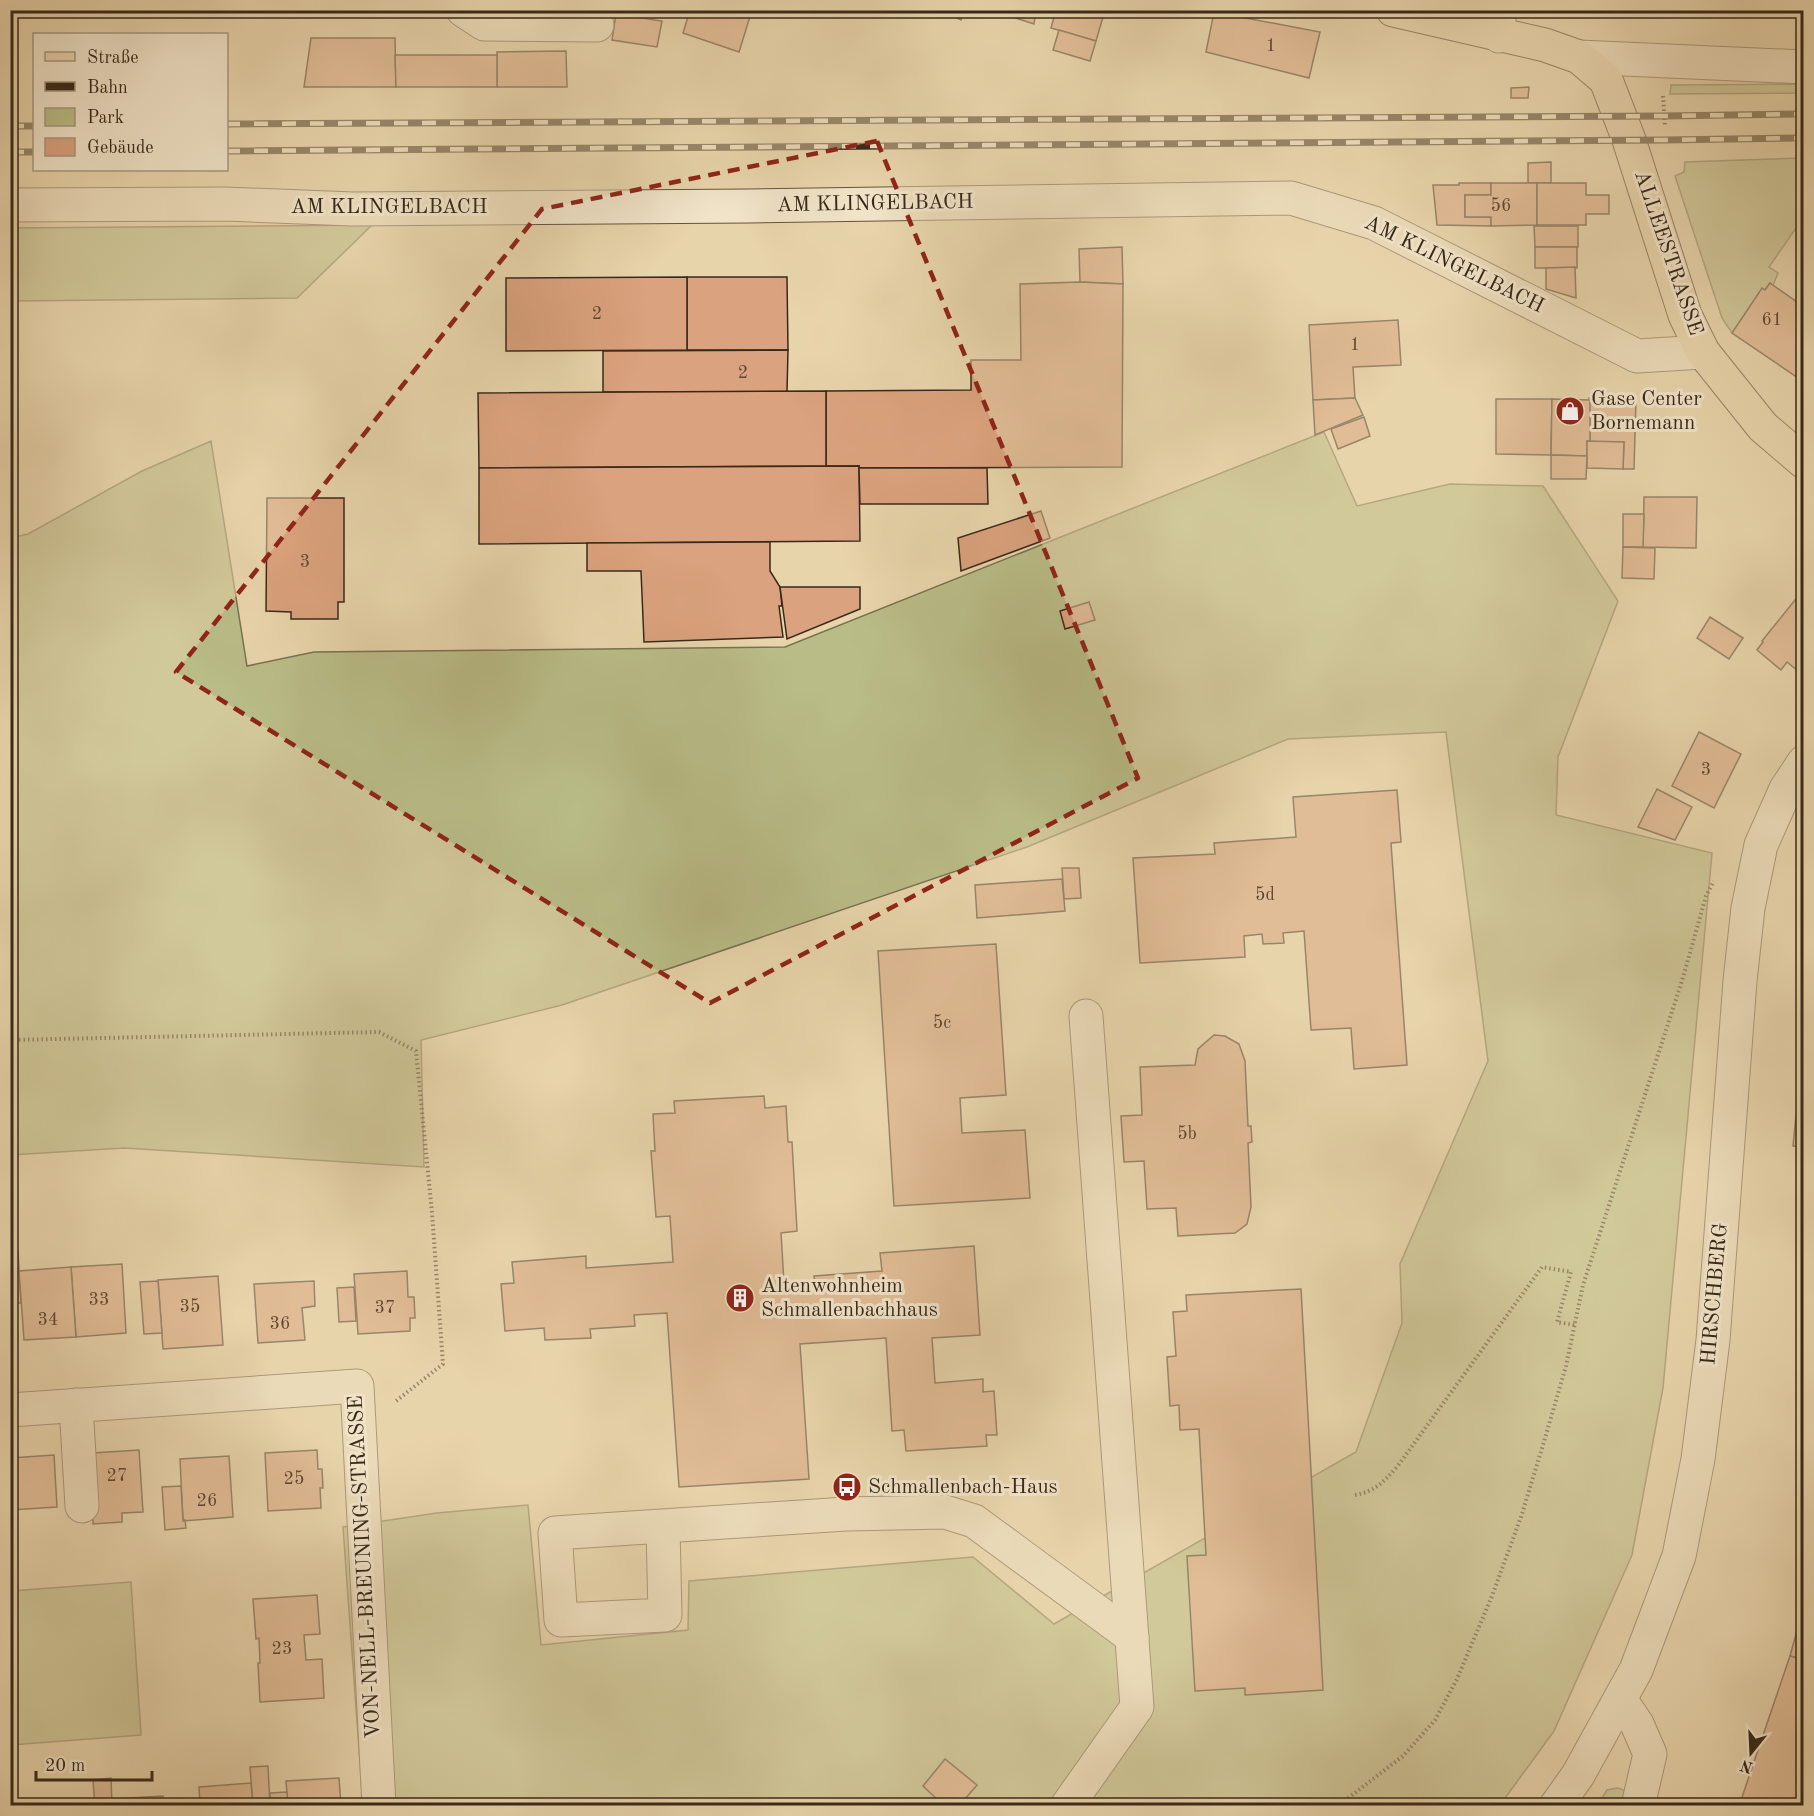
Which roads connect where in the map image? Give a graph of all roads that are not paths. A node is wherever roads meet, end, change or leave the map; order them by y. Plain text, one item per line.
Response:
1 (463, 10) edge
2 (1393, 10) edge
3 (1499, 23) edge
4 (597, 25) dead end
5 (1580, 57) junction
6 (1803, 67) edge
7 (10, 205) edge
8 (1703, 352) junction
9 (1803, 462) edge
10 (1803, 762) edge
11 (1086, 1016) dead end
12 (76, 1405) junction
13 (10, 1410) edge
14 (82, 1506) dead end
15 (663, 1527) dead end
16 (1132, 1637) junction
17 (1620, 1699) junction
18 (379, 1806) edge
19 (1067, 1806) edge
20 (1556, 1806) edge
21 (1638, 1806) edge

1 - 4 street
2 - 3 main road
3 - 5 main road
5 - 6 street
5 - 8 main road, ALLEESTRASSE
7 - 8 street, AM KLINGELBACH
8 - 9 main road, ALLEESTRASSE
10 - 17 street, HIRSCHBERG
11 - 16 street
12 - 13 street, VON-NELL-BREUNING-STRASSE
12 - 14 street
12 - 18 street, VON-NELL-BREUNING-STRASSE
15 - 16 street
16 - 19 street
17 - 20 street, HIRSCHBERG
17 - 21 street

